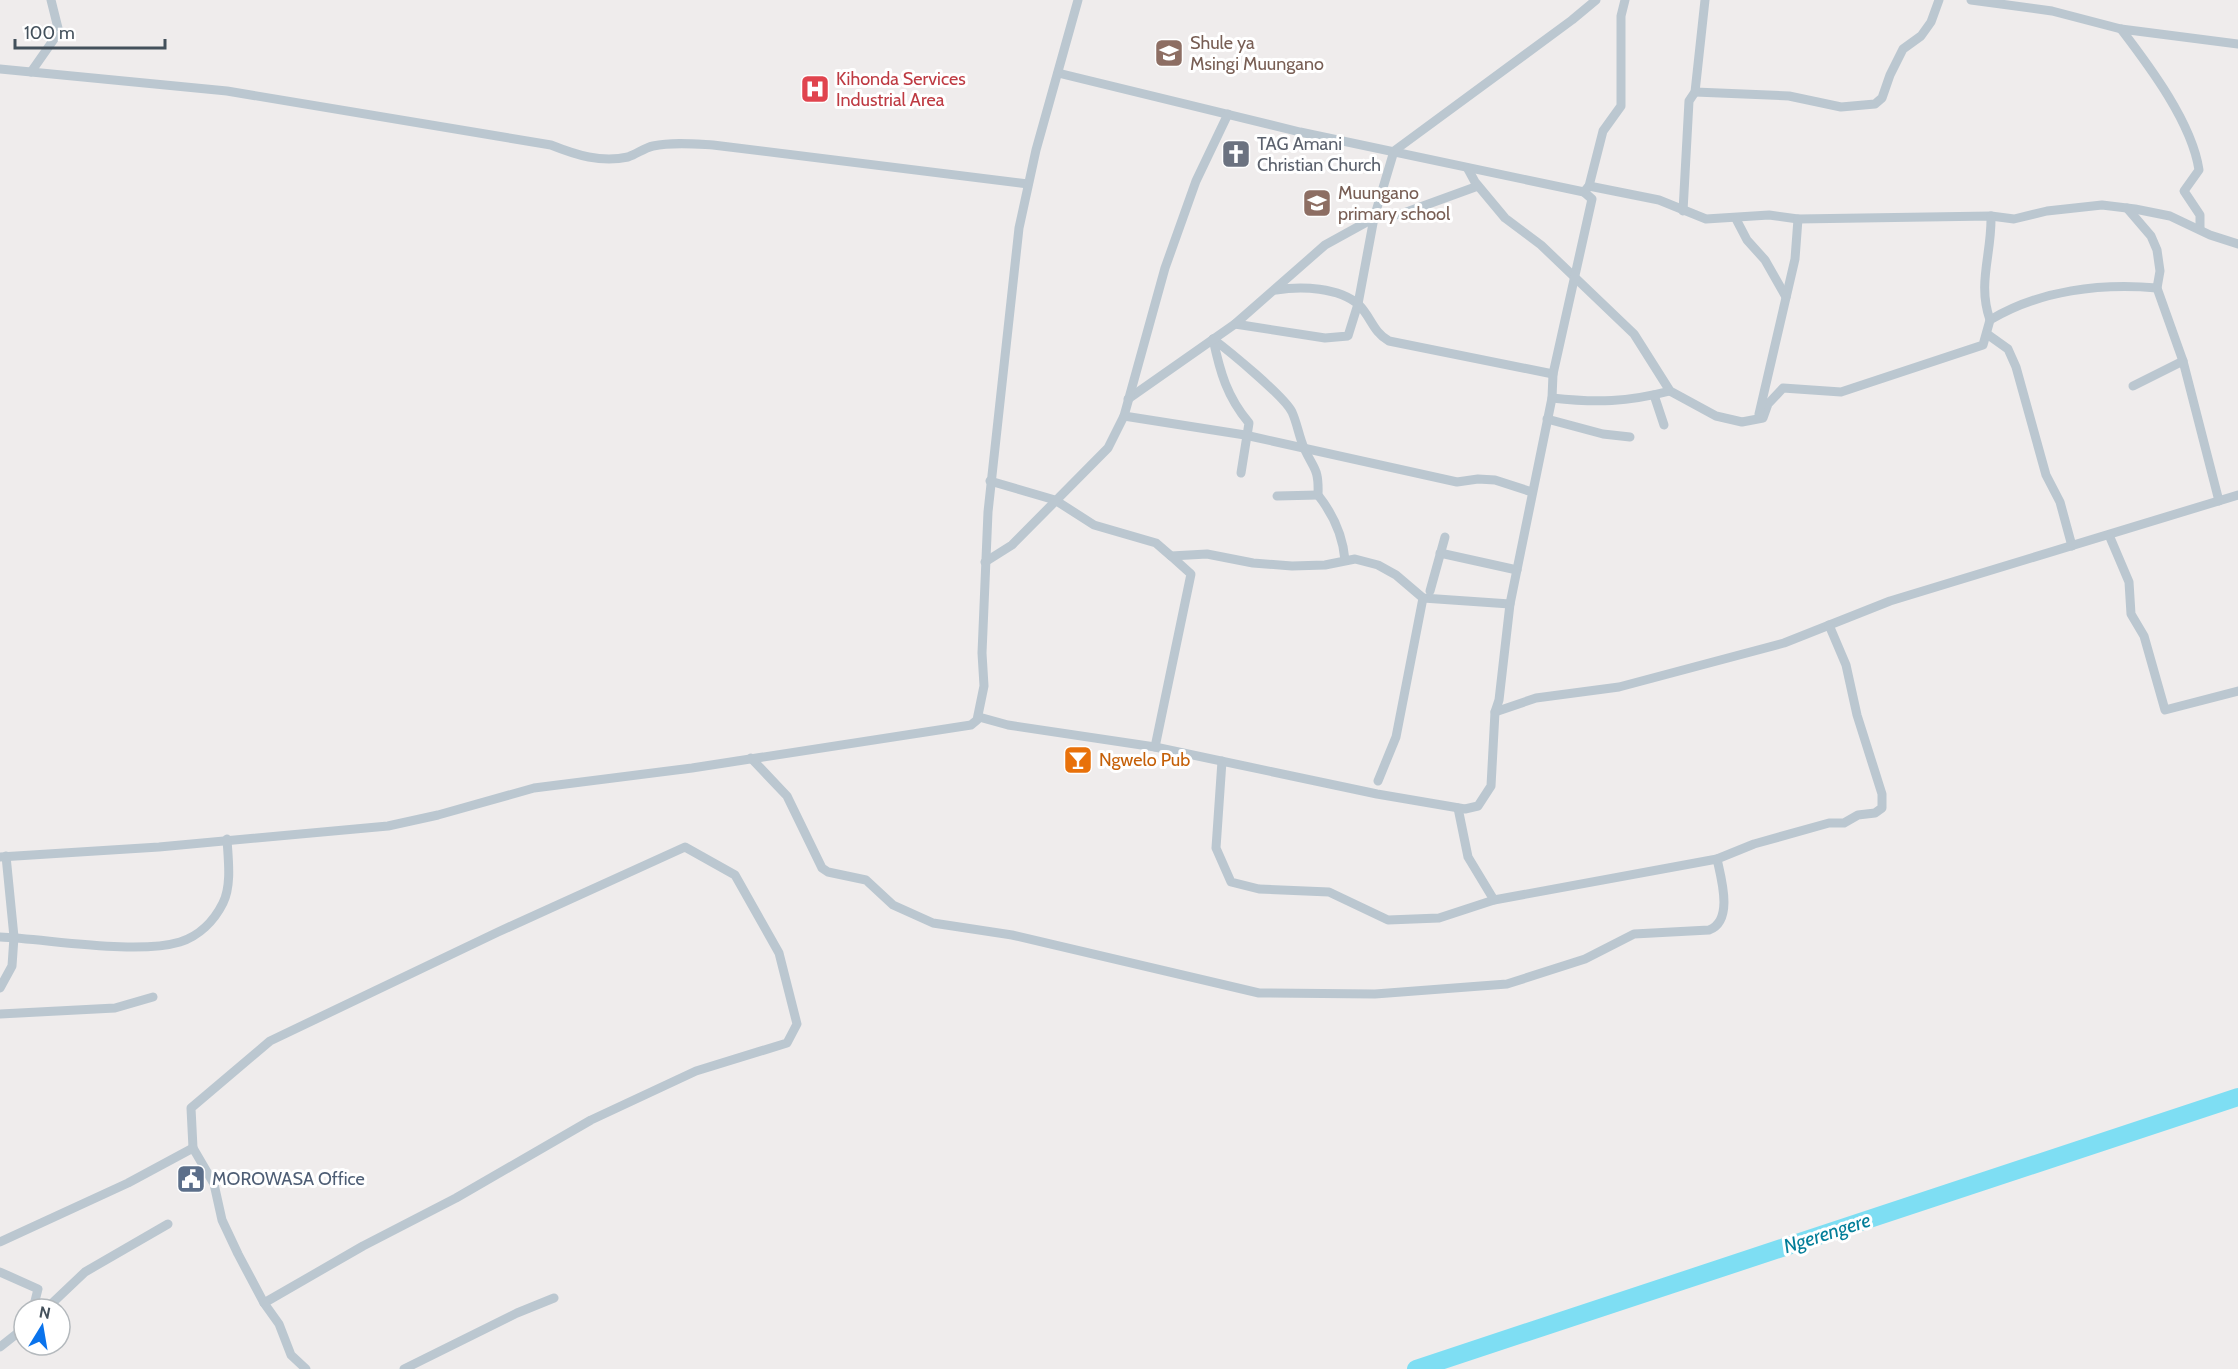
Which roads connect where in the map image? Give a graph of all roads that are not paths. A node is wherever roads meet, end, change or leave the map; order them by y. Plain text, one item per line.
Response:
1 (51, 0) edge
2 (1078, 0) edge
3 (1596, 0) edge
4 (1624, 0) edge
5 (1705, 0) edge
6 (1939, 0) edge
7 (1971, 0) edge
8 (2055, 1) edge
9 (2052, 11) junction
10 (2121, 29) junction
11 (2238, 44) edge
12 (0, 69) edge
13 (31, 72) junction
14 (1058, 73) junction
15 (1695, 92) junction
16 (1228, 114) junction
17 (1395, 152) junction
18 (1468, 169) junction
19 (1028, 184) junction
20 (1478, 186) junction
21 (1586, 189) junction
22 (2126, 208) junction
23 (1683, 211) junction
24 (1991, 216) junction
25 (1374, 218) junction
26 (1736, 219) junction
27 (1798, 219) junction
28 (2200, 229) junction
29 (2238, 244) edge
30 (1575, 279) junction
31 (2157, 288) junction
32 (1276, 290) junction
33 (1786, 297) junction
34 (1358, 304) junction
35 (1990, 320) junction
36 (1235, 324) junction
37 (1987, 334) junction
38 (1213, 339) junction
39 (2183, 361) junction
40 (1553, 375) junction
41 (2133, 386) dead end
42 (1670, 391) junction
43 (1654, 395) junction
44 (1128, 399) junction
45 (1552, 399) junction
46 (1124, 416) junction
47 (1547, 419) junction
48 (1758, 419) junction
49 (1664, 424) dead end
50 (1248, 436) junction
51 (1630, 437) dead end
52 (1304, 448) junction
53 (1241, 472) dead end
54 (990, 481) junction
55 (1532, 492) junction
56 (1318, 495) junction
57 (2238, 495) edge
58 (1277, 496) dead end
59 (1055, 500) junction
60 (2219, 501) junction
61 (2109, 535) junction
62 (1445, 537) dead end
63 (2072, 546) junction
64 (1440, 553) junction
65 (1171, 556) junction
66 (1345, 560) junction
67 (985, 562) junction
68 (1517, 570) junction
69 (1426, 594) junction
70 (1510, 604) junction
71 (1829, 625) junction
72 (2238, 691) edge
73 (1495, 712) junction
74 (979, 717) junction
75 (1155, 747) junction
76 (751, 758) junction
77 (1222, 761) junction
78 (1378, 781) dead end
79 (1458, 808) junction
80 (227, 839) junction
81 (3, 856) edge
82 (1717, 859) junction
83 (1494, 900) junction
84 (0, 937) edge
85 (14, 938) junction
86 (0, 988) edge
87 (153, 997) dead end
88 (0, 1014) edge
89 (193, 1148) junction
90 (168, 1224) dead end
91 (0, 1242) edge
92 (0, 1272) edge
93 (36, 1297) edge
94 (59, 1297) edge
95 (554, 1298) dead end
96 (264, 1303) junction
97 (12, 1338) edge
98 (0, 1347) edge
99 (306, 1369) edge
100 (404, 1369) edge

1 - 13 street
2 - 14 street
3 - 17 street
4 - 21 street
5 - 15 street
6 - 15 street
7 - 9 street
8 - 9 street
9 - 10 street
10 - 11 street
10 - 28 street
12 - 13 street
13 - 19 street
14 - 16 street
14 - 19 street
15 - 23 street
16 - 17 street
16 - 44 street
17 - 18 street
17 - 25 street
18 - 20 street
18 - 21 street
19 - 54 street
20 - 25 street
20 - 30 street
21 - 23 street
21 - 30 street
22 - 24 street
22 - 28 street
22 - 31 street
23 - 26 street
24 - 27 street
24 - 35 street
25 - 32 street
25 - 34 street
26 - 27 street
26 - 33 street
27 - 33 street
28 - 29 street
30 - 40 street
30 - 42 street
31 - 35 street
31 - 39 street
32 - 34 street
32 - 36 street
33 - 48 street
34 - 36 street
34 - 40 street
35 - 37 street
36 - 38 street
37 - 48 street
37 - 63 street
38 - 44 street
38 - 50 street
38 - 52 street
39 - 41 street
39 - 60 street
40 - 45 street
42 - 43 street
42 - 48 street
43 - 45 street
43 - 49 street
44 - 46 street
45 - 47 street
46 - 50 street
46 - 59 street
47 - 51 street
47 - 55 street
50 - 52 street
50 - 53 street
52 - 55 street
52 - 56 street
54 - 59 street
54 - 67 street
55 - 68 street
56 - 58 street
56 - 66 street
57 - 60 street
59 - 65 street
59 - 67 street
60 - 61 street
61 - 63 street
61 - 72 street
62 - 64 street
63 - 71 street
64 - 68 street
64 - 69 street
65 - 66 street
65 - 75 street
66 - 69 street
67 - 74 street
68 - 70 street
69 - 70 street
69 - 78 street
70 - 73 street
71 - 73 street
71 - 82 street
73 - 79 street
74 - 75 street
74 - 76 street
75 - 77 street
76 - 80 street
76 - 82 street
77 - 79 street
77 - 83 street
79 - 83 street
80 - 81 street
80 - 85 street
81 - 85 street
82 - 83 street
84 - 85 street
85 - 86 street
87 - 88 street
89 - 91 street
89 - 96 street
89 - 96 street
90 - 94 street
92 - 93 street
95 - 100 street
96 - 99 street
97 - 98 street

